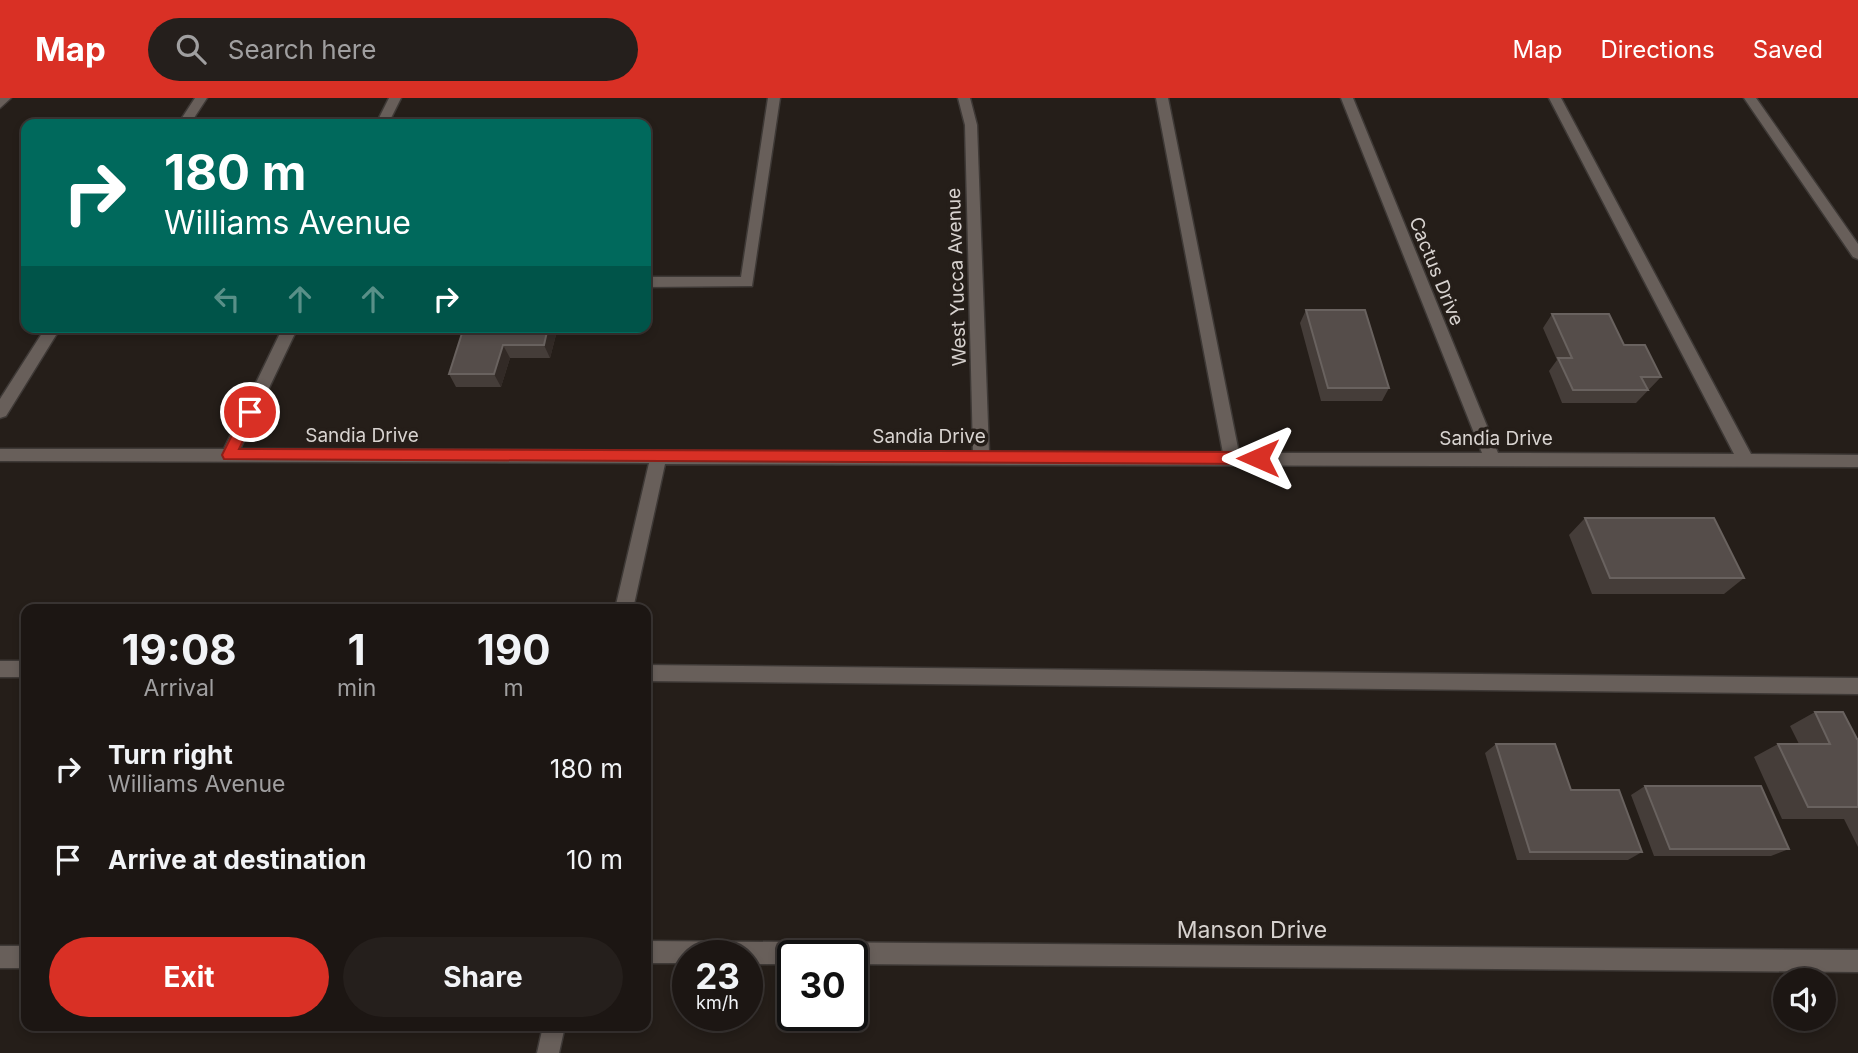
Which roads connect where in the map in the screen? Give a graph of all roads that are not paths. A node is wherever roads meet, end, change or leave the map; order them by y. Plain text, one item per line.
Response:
1 (5, 98) edge
2 (201, 98) edge
3 (395, 98) edge
4 (774, 98) edge
5 (964, 98) edge
6 (1162, 98) edge
7 (1347, 98) edge
8 (1555, 98) edge
9 (1749, 98) edge
10 (0, 104) edge
11 (187, 119) edge
12 (384, 119) edge
13 (1858, 254) edge
14 (651, 282) edge
15 (50, 333) edge
16 (288, 333) edge
17 (0, 412) edge
18 (0, 455) edge
19 (229, 455) junction
20 (981, 456) junction
21 (658, 458) junction
22 (1233, 458) junction
23 (1492, 458) junction
24 (1746, 460) junction
25 (1858, 460) edge
26 (625, 604) edge
27 (0, 669) edge
28 (21, 669) edge
29 (651, 673) edge
30 (1858, 686) edge
31 (651, 952) edge
32 (0, 957) edge
33 (21, 957) edge
34 (1858, 961) edge
35 (553, 1031) edge
36 (548, 1053) edge

1 - 10 street
2 - 11 street
3 - 12 street
4 - 14 street
5 - 20 street, West Yucca Avenue
6 - 22 street
7 - 23 street, Cactus Drive
8 - 24 street
9 - 13 street
15 - 17 street
16 - 19 street
18 - 19 street, Sandia Drive
19 - 21 street, Sandia Drive
20 - 21 street, Sandia Drive
20 - 22 street, Sandia Drive
21 - 26 street
22 - 23 street, Sandia Drive
23 - 24 street, Sandia Drive
24 - 25 street, Sandia Drive
27 - 28 street
29 - 30 street
31 - 34 street, Manson Drive
32 - 33 street
35 - 36 street

